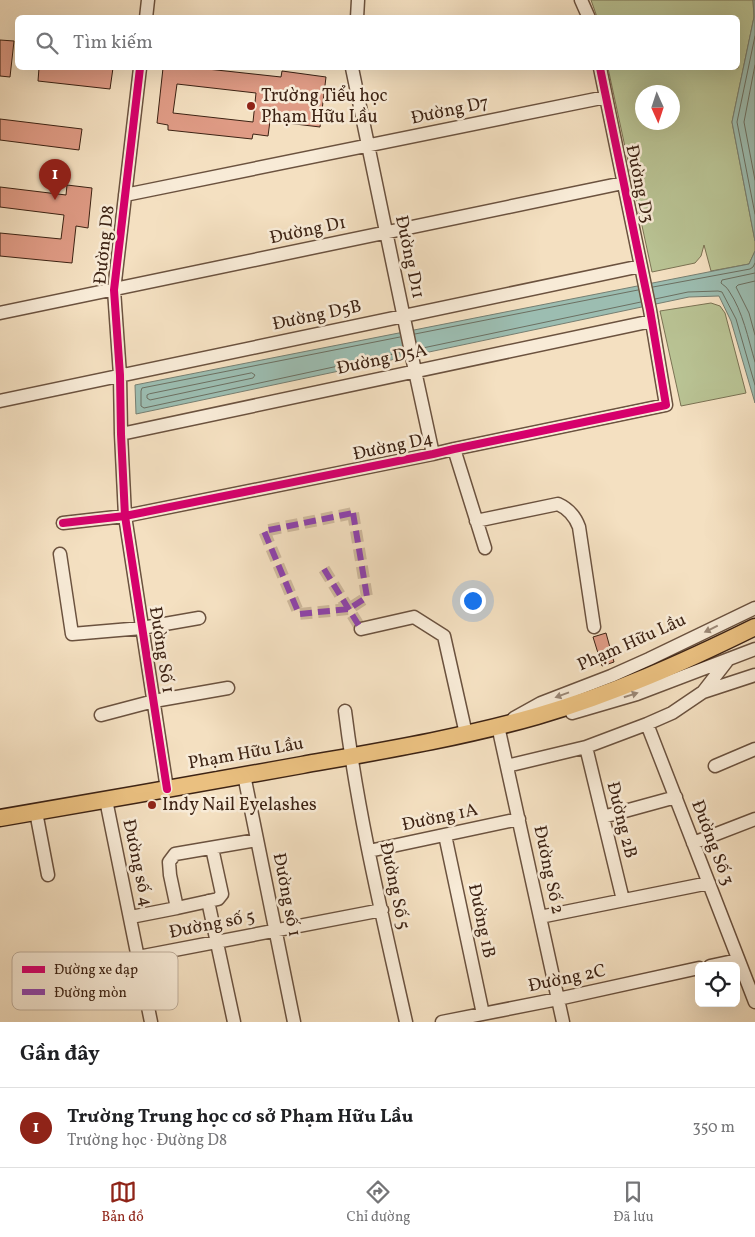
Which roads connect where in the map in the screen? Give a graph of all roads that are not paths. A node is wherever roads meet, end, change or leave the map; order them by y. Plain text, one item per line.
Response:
1 (148, 0) edge
2 (358, 0) edge
3 (581, 0) edge
4 (146, 15) edge
5 (356, 15) edge
6 (585, 15) edge
7 (140, 70) edge
8 (352, 70) edge
9 (600, 70) edge
10 (606, 97) junction
11 (368, 145) junction
12 (623, 183) junction
13 (125, 195) junction
14 (386, 233) junction
15 (642, 271) junction
16 (114, 290) junction
17 (0, 313) edge
18 (651, 316) junction
19 (404, 320) junction
20 (415, 371) junction
21 (120, 375) junction
22 (0, 400) edge
23 (120, 434) junction
24 (454, 449) junction
25 (434, 454) junction
26 (125, 516) junction
27 (476, 521) junction
28 (64, 523) dead end
29 (484, 548) dead end
30 (60, 554) dead end
31 (755, 608) edge
32 (199, 618) dead end
33 (594, 627) dead end
34 (755, 627) edge
35 (142, 628) junction
36 (361, 629) dead end
37 (755, 649) edge
38 (727, 660) junction
39 (755, 675) edge
40 (228, 688) dead end
41 (703, 692) junction
42 (154, 701) junction
43 (345, 711) dead end
44 (101, 714) dead end
45 (648, 724) junction
46 (498, 726) junction
47 (466, 734) junction
48 (586, 747) junction
49 (755, 749) edge
50 (351, 756) junction
51 (507, 766) junction
52 (715, 766) dead end
53 (244, 775) junction
54 (167, 789) junction
55 (676, 797) junction
56 (106, 800) junction
57 (36, 812) junction
58 (0, 818) edge
59 (603, 818) junction
60 (755, 819) edge
61 (519, 820) junction
62 (445, 835) junction
63 (258, 840) junction
64 (693, 843) junction
65 (212, 848) junction
66 (369, 851) junction
67 (48, 875) dead end
68 (709, 883) junction
69 (623, 900) junction
70 (208, 901) junction
71 (177, 908) junction
72 (382, 910) junction
73 (131, 917) junction
74 (540, 917) junction
75 (276, 931) junction
76 (217, 942) junction
77 (137, 952) edge
78 (168, 952) edge
79 (738, 960) junction
80 (729, 962) edge
81 (695, 969) edge
82 (750, 979) edge
83 (558, 999) junction
84 (755, 1002) edge
85 (483, 1014) junction
86 (234, 1022) edge
87 (294, 1022) edge
88 (406, 1022) edge
89 (442, 1022) edge
90 (562, 1022) edge

1 - 4 street
2 - 5 street
3 - 6 street
7 - 13 street, Đường D8
8 - 11 street, Đường D11
9 - 10 street, Đường D3
10 - 11 street, Đường D7
10 - 12 street, Đường D3
11 - 13 street, Đường D7
11 - 14 street, Đường D11
12 - 14 street, Đường D1
12 - 15 street, Đường D3
13 - 16 street, Đường D8
14 - 16 street, Đường D1
14 - 19 street, Đường D11
15 - 18 street, Đường D3
15 - 19 street, Đường D5B
16 - 17 street, Đường D1
16 - 21 street, Đường D8
18 - 20 street, Đường D5A
18 - 24 street, Đường D4
19 - 20 street, Đường D11
19 - 21 street, Đường D5B
20 - 23 street, Đường D5A
20 - 25 street, Đường D11
21 - 22 street, Đường D5B
21 - 23 street, Đường D8
23 - 26 street, Đường D8
24 - 25 street, Đường D4
24 - 27 street
25 - 26 street, Đường D4
26 - 28 street, Đường D4
26 - 35 street, Đường Số 1
27 - 29 street
27 - 33 street
30 - 35 street
31 -> 46 street, Phạm Hữu Lầu
32 - 35 street
34 - 46 main road, Phạm Hữu Lầu
35 - 42 street, Đường Số 1
36 - 47 street
37 - 38 street, Phạm Hữu Lầu
38 - 41 street
46 -> 38 street, Phạm Hữu Lầu
39 - 41 street
40 - 42 street
41 - 45 street
42 - 44 street
42 - 54 street, Đường Số 1
43 - 50 street, Đường Số 5
45 - 48 street
45 - 55 street, Đường Số 3
46 - 47 main road, Phạm Hữu Lầu
46 - 51 street, Đường Số 2
47 - 50 main road, Phạm Hữu Lầu
48 - 51 street
48 - 59 street, Đường 2B
49 - 52 street
50 - 53 main road, Phạm Hữu Lầu
50 - 66 street, Đường Số 5
51 - 61 street, Đường Số 2
53 - 54 main road, Phạm Hữu Lầu
53 - 63 street, Đường số 1
54 - 56 main road, Phạm Hữu Lầu
55 - 59 street
55 - 64 street, Đường Số 3
56 - 57 main road, Phạm Hữu Lầu
56 - 73 street, Đường số 4
57 - 58 main road, Phạm Hữu Lầu
57 - 67 street
59 - 69 street, Đường 2B
60 - 64 street
61 - 62 street, Đường 1A
61 - 74 street, Đường Số 2
62 - 66 street, Đường 1A
62 - 85 street, Đường 1B
63 - 65 street
63 - 75 street, Đường số 1
64 - 68 street, Đường Số 3
65 - 70 street
65 - 71 street
66 - 72 street, Đường Số 5
68 - 69 street
68 - 79 street, Đường Số 3
69 - 74 street
70 - 71 street
70 - 76 street
71 - 73 street
72 - 75 street, Đường số 5
72 - 88 street, Đường Số 5
73 - 77 street, Đường số 4
74 - 83 street, Đường Số 2
75 - 76 street, Đường số 5
75 - 87 street, Đường số 1
76 - 78 street, Đường số 5
76 - 86 street
79 - 80 street
79 - 82 street, Đường Số 3
81 - 83 street, Đường 2C
82 - 84 street, Đường Số 3
83 - 85 street, Đường 2C
83 - 90 street, Đường Số 2
85 - 89 street, Đường 2C

